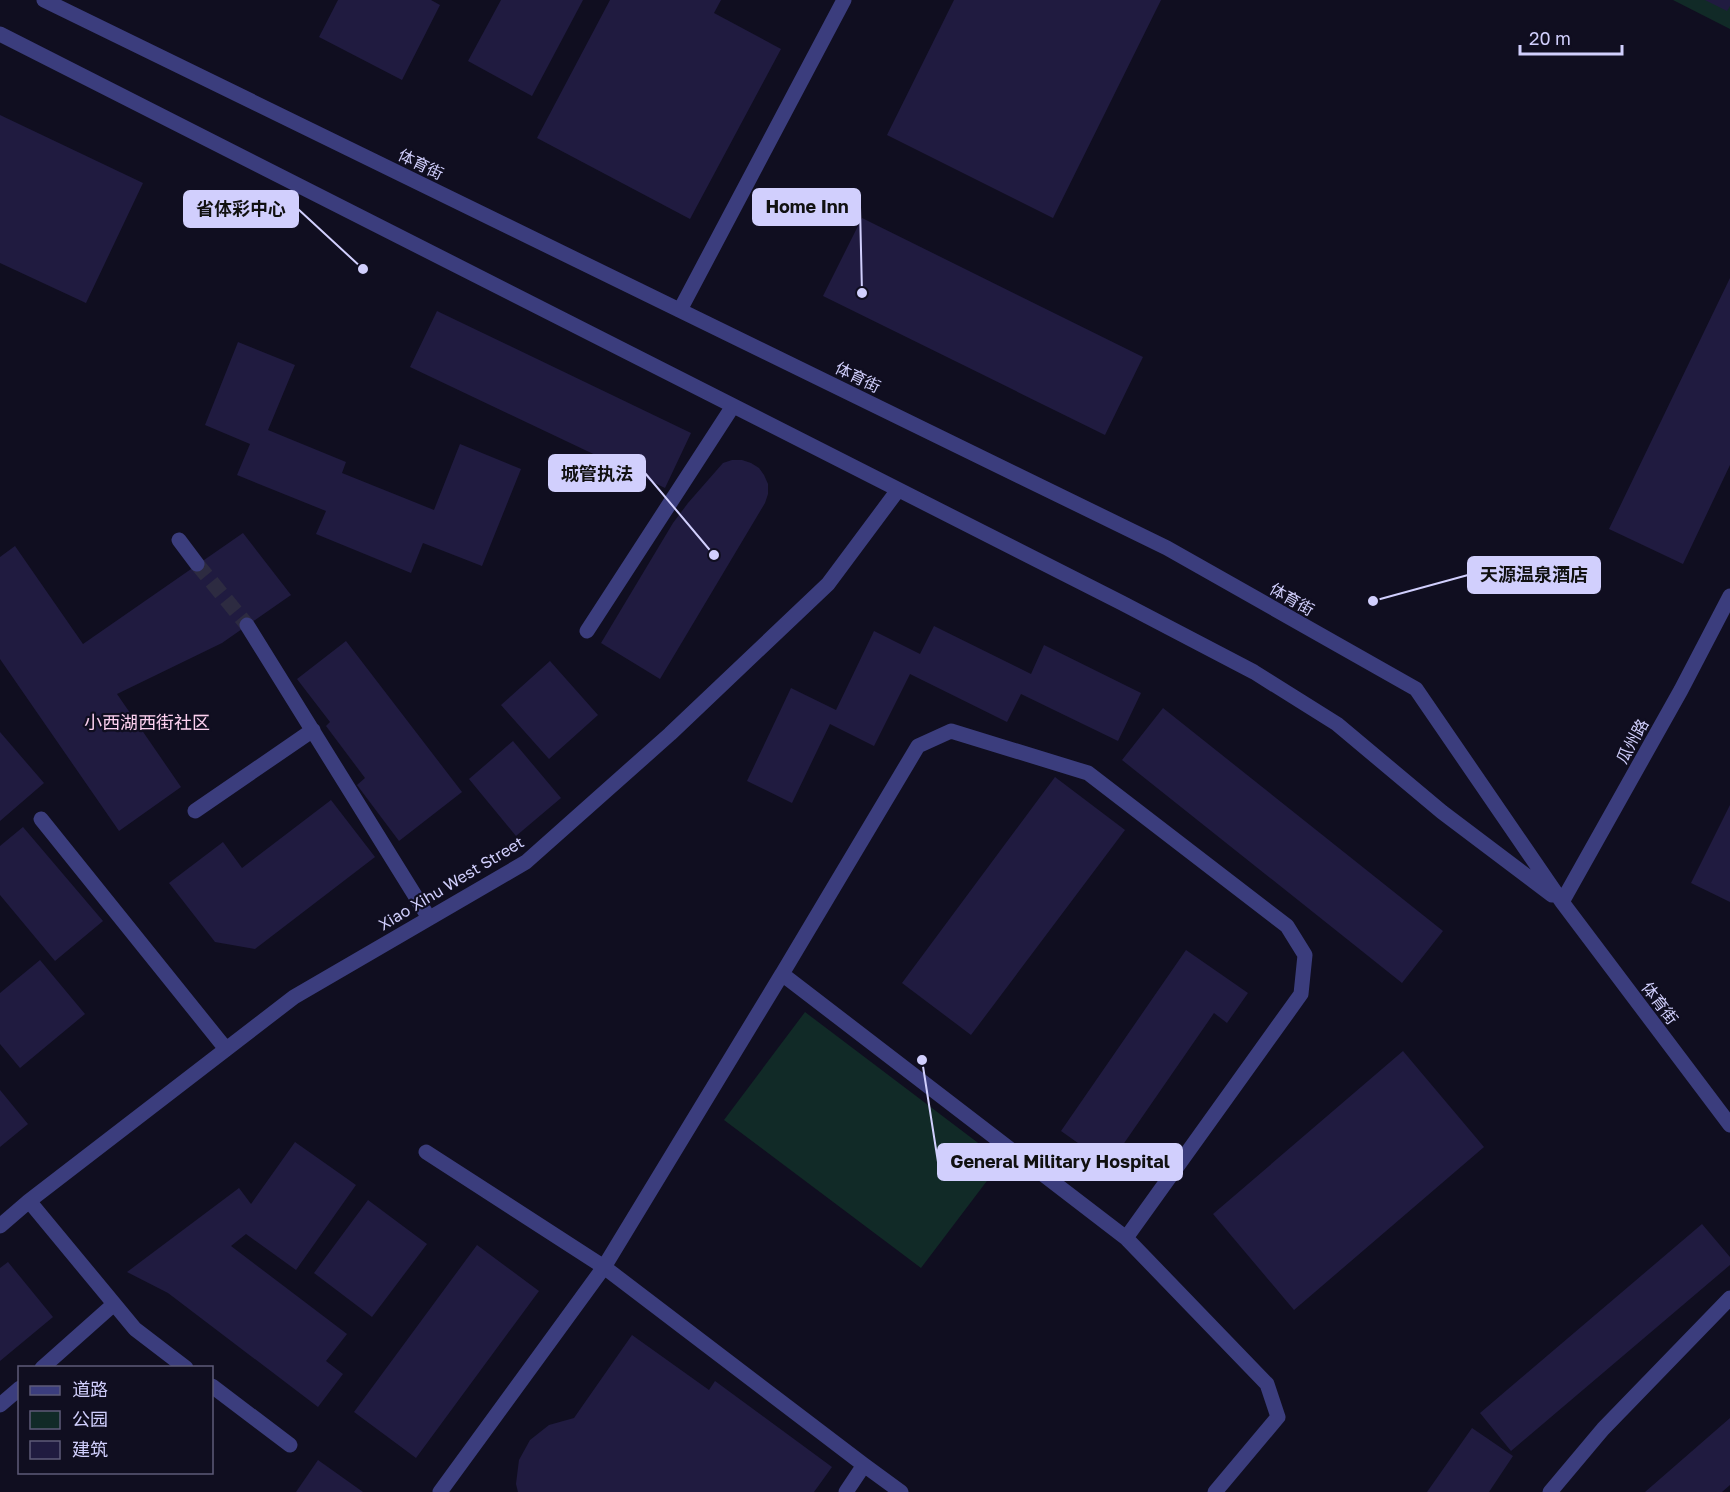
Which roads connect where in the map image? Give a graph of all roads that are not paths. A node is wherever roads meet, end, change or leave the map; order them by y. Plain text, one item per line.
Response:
1 (44, 0) edge
2 (844, 0) edge
3 (0, 34) edge
4 (680, 310) junction
5 (733, 406) junction
6 (898, 490) junction
7 (179, 540) dead end
8 (197, 564) tunnel mouth
9 (1730, 596) edge
10 (247, 625) tunnel mouth
11 (587, 631) dead end
12 (313, 730) junction
13 (195, 811) dead end
14 (41, 819) dead end
15 (1562, 902) junction
16 (429, 918) junction
17 (782, 974) junction
18 (226, 1049) junction
19 (1730, 1125) edge
20 (426, 1152) dead end
21 (29, 1201) junction
22 (0, 1226) edge
23 (1126, 1238) junction
24 (604, 1267) junction
25 (1730, 1298) edge
26 (114, 1304) junction
27 (44, 1366) edge
28 (183, 1366) edge
29 (213, 1387) edge
30 (18, 1390) edge
31 (0, 1405) edge
32 (290, 1445) dead end
33 (864, 1466) junction
34 (440, 1492) edge
35 (846, 1492) edge
36 (901, 1492) edge
37 (1215, 1492) edge
38 (1550, 1492) edge

1 - 4 street, 体育街
2 - 4 street
3 - 5 street, 体育街
4 - 15 street, 体育街
5 - 6 street, 体育街
5 - 11 street
6 - 15 street, 体育街
6 - 16 street, Xiao Xihu West Street
7 - 8 street
9 - 15 street, 瓜州路
10 - 12 street
12 - 13 street
12 - 16 street
14 - 18 street
15 - 19 street, 体育街
16 - 18 street, Xiao Xihu West Street
17 - 23 street
17 - 23 street
17 - 24 street
18 - 21 street, Xiao Xihu West Street
20 - 24 street
21 - 22 street, Xiao Xihu West Street
21 - 26 street
23 - 37 street
24 - 33 street
24 - 34 street
25 - 38 street
26 - 27 street
26 - 28 street
29 - 32 street
30 - 31 street
33 - 35 street
33 - 36 street

